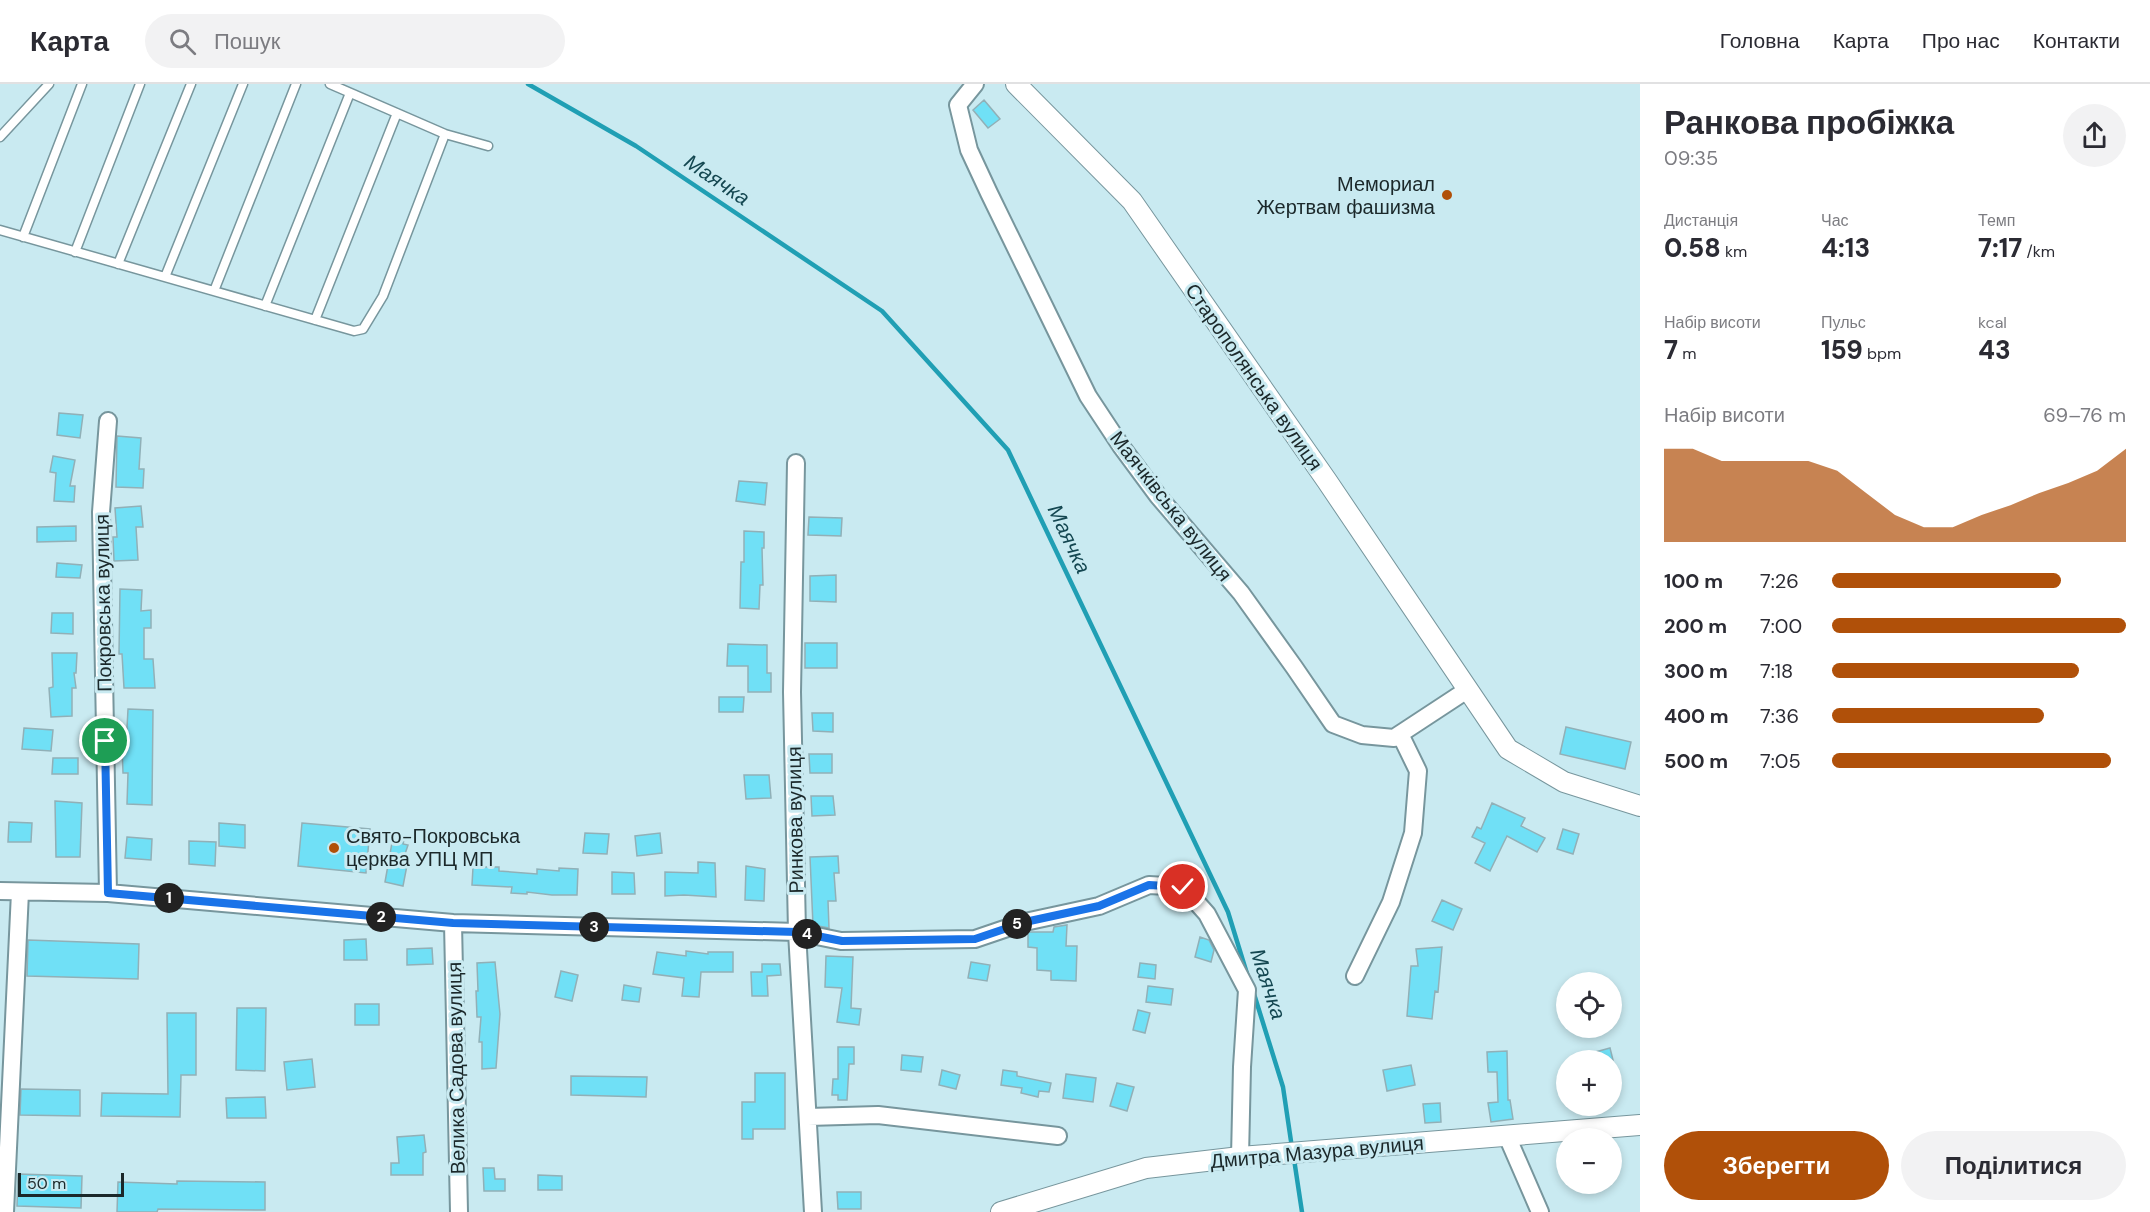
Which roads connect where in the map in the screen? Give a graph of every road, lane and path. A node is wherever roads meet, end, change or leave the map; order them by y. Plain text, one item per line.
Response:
1 (49, 84) edge
2 (82, 84) edge
3 (140, 84) edge
4 (191, 84) edge
5 (243, 84) edge
6 (296, 84) edge
7 (330, 84) edge
8 (975, 84) edge
9 (1016, 84) edge
10 (350, 93) junction
11 (397, 113) junction
12 (445, 134) junction
13 (0, 137) edge
14 (488, 147) dead end
15 (0, 230) edge
16 (23, 237) junction
17 (75, 252) junction
18 (118, 264) junction
19 (165, 277) junction
20 (214, 291) junction
21 (265, 306) junction
22 (315, 320) junction
23 (108, 421) dead end
24 (796, 463) dead end
25 (1467, 690) junction
26 (1400, 734) junction
27 (1640, 806) edge
28 (0, 891) edge
29 (20, 892) junction
30 (108, 893) junction
31 (453, 923) junction
32 (797, 932) junction
33 (1355, 976) dead end
34 (808, 1117) junction
35 (1640, 1125) edge
36 (1058, 1136) dead end
37 (1508, 1136) junction
38 (1248, 1156) junction
39 (5, 1212) edge
40 (459, 1212) edge
41 (813, 1212) edge
42 (1001, 1212) edge
43 (1540, 1212) edge

1 - 13 lane
2 - 16 lane
3 - 17 lane
4 - 18 lane
5 - 19 lane
6 - 20 lane
7 - 10 lane
8 - 26 street, Маячківська вулиця
9 - 25 street, Старополянська вулиця
10 - 11 lane
10 - 21 lane
11 - 12 lane
11 - 22 lane
12 - 14 lane
12 - 22 lane
15 - 16 lane
16 - 17 lane
17 - 18 lane
18 - 19 lane
19 - 20 lane
20 - 21 lane
21 - 22 lane
23 - 30 street, Покровська вулиця
24 - 32 street, Ринкова вулиця
25 - 26 street
25 - 27 street, Старополянська вулиця
26 - 33 street
28 - 29 street
29 - 30 street
29 - 39 street
30 - 31 street
31 - 32 street
31 - 40 street, Велика Садова вулиця
32 - 34 street, Ринкова вулиця
32 - 38 street
34 - 36 street
34 - 41 street, Ринкова вулиця
35 - 37 street, Дмитра Мазура вулиця
37 - 38 street, Дмитра Мазура вулиця
37 - 43 street
38 - 42 street, Дмитра Мазура вулиця

